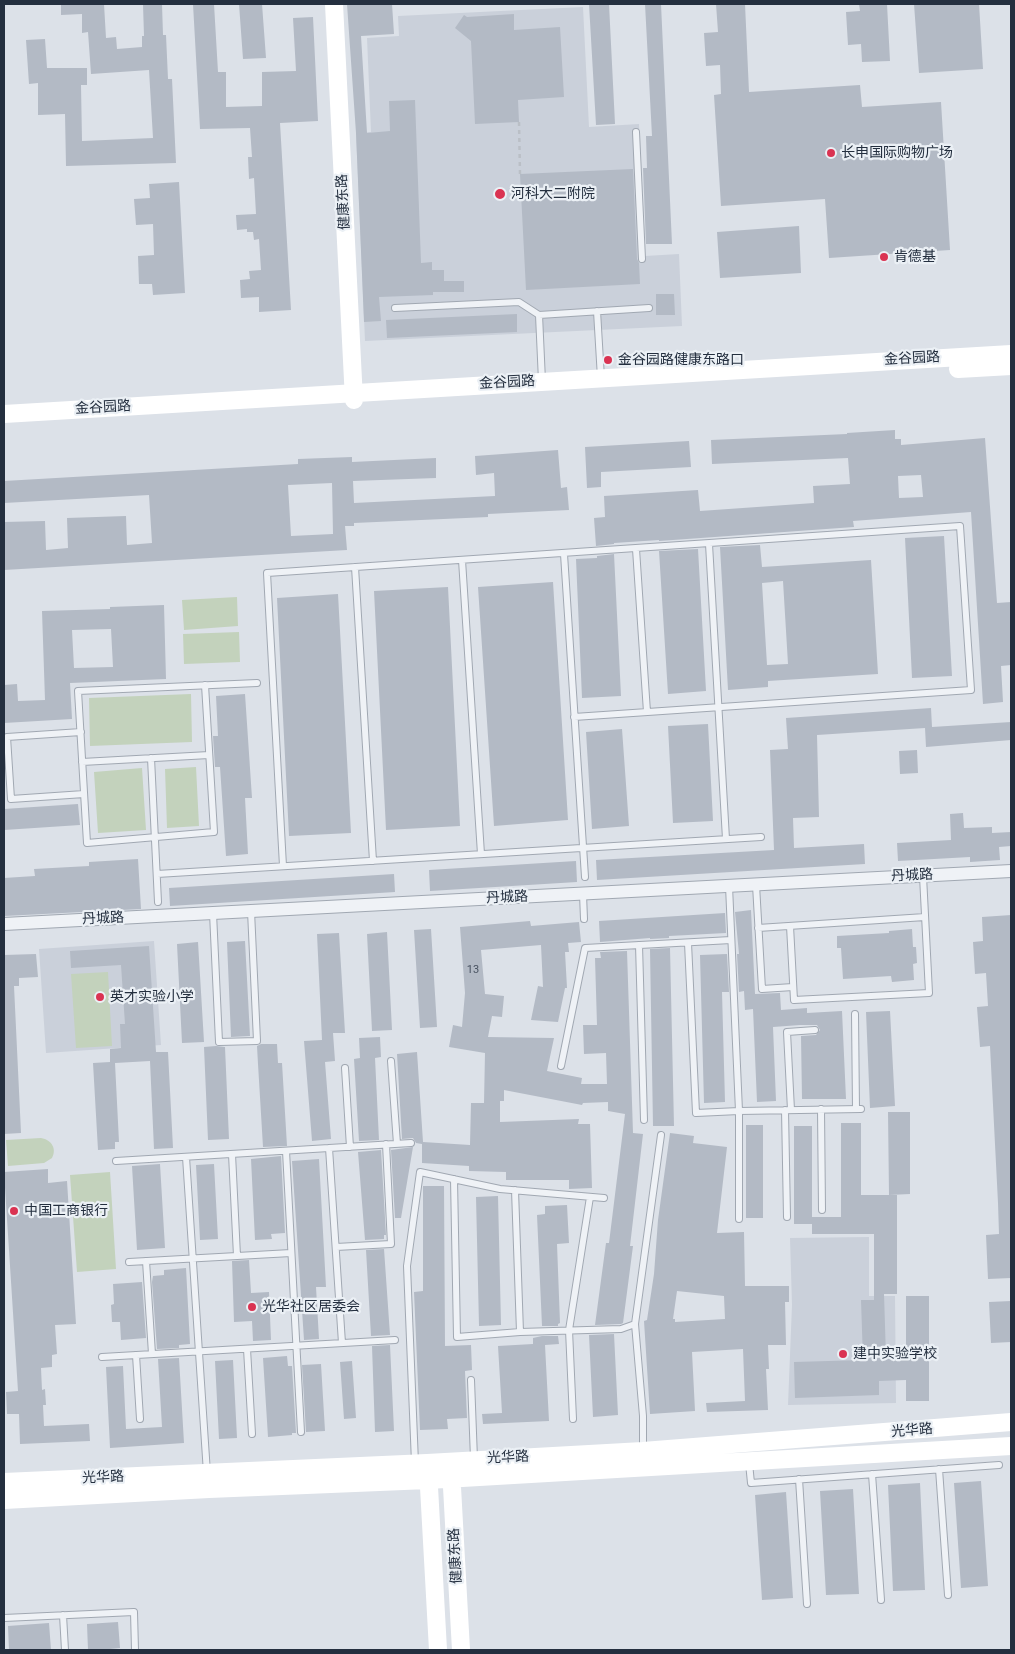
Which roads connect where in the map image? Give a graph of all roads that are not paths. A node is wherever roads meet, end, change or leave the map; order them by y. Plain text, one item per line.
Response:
1 (334, 4) edge
2 (636, 132) dead end
3 (642, 259) dead end
4 (395, 308) dead end
5 (649, 308) dead end
6 (597, 311) junction
7 (538, 315) junction
8 (1011, 354) edge
9 (1011, 366) edge
10 (601, 382) junction
11 (542, 386) junction
12 (354, 397) junction
13 (4, 414) edge
14 (4, 423) edge
15 (709, 544) junction
16 (636, 549) junction
17 (564, 554) junction
18 (462, 560) junction
19 (355, 567) junction
20 (257, 683) dead end
21 (205, 685) junction
22 (718, 707) junction
23 (647, 712) junction
24 (574, 717) junction
25 (81, 732) junction
26 (6, 755) edge
27 (209, 755) junction
28 (151, 758) junction
29 (82, 762) junction
30 (84, 794) junction
31 (155, 837) junction
32 (761, 837) dead end
33 (726, 839) junction
34 (583, 848) junction
35 (481, 854) junction
36 (374, 860) junction
37 (283, 866) junction
38 (1011, 871) edge
39 (157, 874) junction
40 (923, 876) junction
41 (585, 877) dead end
42 (756, 884) junction
43 (729, 886) junction
44 (583, 894) junction
45 (158, 902) dead end
46 (250, 911) junction
47 (213, 913) junction
48 (925, 918) junction
49 (584, 919) dead end
50 (4, 924) edge
51 (790, 926) junction
52 (758, 928) junction
53 (731, 940) junction
54 (688, 942) junction
55 (639, 945) junction
56 (793, 987) junction
57 (855, 1014) dead end
58 (815, 1030) dead end
59 (392, 1061) dead end
60 (561, 1066) dead end
61 (345, 1068) dead end
62 (788, 1110) junction
63 (822, 1110) junction
64 (739, 1111) junction
65 (644, 1120) dead end
66 (661, 1135) dead end
67 (411, 1143) dead end
68 (386, 1144) junction
69 (397, 1144) junction
70 (350, 1147) junction
71 (329, 1148) junction
72 (286, 1151) junction
73 (232, 1154) junction
74 (186, 1157) junction
75 (116, 1161) dead end
76 (454, 1179) junction
77 (515, 1190) junction
78 (590, 1197) junction
79 (604, 1198) dead end
80 (822, 1210) dead end
81 (787, 1217) dead end
82 (738, 1219) dead end
83 (336, 1247) junction
84 (291, 1253) junction
85 (237, 1256) junction
86 (193, 1258) junction
87 (146, 1261) junction
88 (129, 1262) dead end
89 (635, 1324) junction
90 (569, 1330) junction
91 (520, 1332) junction
92 (395, 1340) dead end
93 (342, 1343) junction
94 (296, 1346) junction
95 (247, 1348) junction
96 (199, 1351) junction
97 (152, 1354) junction
98 (136, 1355) junction
99 (102, 1357) dead end
100 (471, 1380) dead end
101 (140, 1419) dead end
102 (573, 1419) dead end
103 (1011, 1422) edge
104 (301, 1432) dead end
105 (252, 1434) dead end
106 (748, 1444) junction
107 (1011, 1446) edge
108 (644, 1459) junction
109 (474, 1460) junction
110 (749, 1462) junction
111 (999, 1465) dead end
112 (424, 1469) junction
113 (939, 1469) junction
114 (452, 1471) junction
115 (872, 1474) junction
116 (798, 1479) junction
117 (208, 1481) junction
118 (4, 1482) edge
119 (4, 1500) edge
120 (948, 1595) dead end
121 (881, 1600) dead end
122 (807, 1604) dead end
123 (63, 1615) junction
124 (4, 1618) edge
125 (65, 1650) edge
126 (135, 1650) edge
127 (438, 1650) edge
128 (461, 1650) edge

1 - 12 main road, 健康东路
2 - 3 lane
4 - 7 lane
5 - 6 lane
6 - 7 lane
6 - 10 lane
7 - 11 lane
8 - 10 main road, 金谷园路
9 - 10 main road, 金谷园路
10 - 11 main road, 金谷园路
11 - 12 main road, 金谷园路
12 - 13 main road, 金谷园路
12 - 14 main road, 金谷园路
15 - 16 lane
15 - 22 lane
15 - 22 lane
16 - 17 lane
16 - 23 lane
17 - 18 lane
17 - 24 lane
18 - 19 lane
18 - 35 lane
19 - 36 lane
19 - 37 lane
20 - 21 lane
21 - 25 lane
21 - 27 lane
22 - 23 lane
22 - 33 lane
23 - 24 lane
24 - 34 lane
25 - 26 lane
25 - 29 lane
26 - 30 lane
27 - 28 lane
27 - 31 lane
28 - 29 lane
28 - 31 lane
29 - 30 lane
30 - 31 lane
31 - 39 lane
32 - 33 lane
33 - 34 lane
34 - 35 lane
34 - 41 lane
35 - 36 lane
36 - 37 lane
37 - 39 lane
38 - 40 street, 丹城路
39 - 45 lane
40 - 42 street, 丹城路
40 - 48 lane
42 - 43 street, 丹城路
42 - 52 lane
43 - 44 street, 丹城路
43 - 53 lane
44 - 46 street, 丹城路
44 - 49 lane
46 - 47 street, 丹城路
46 - 47 lane
47 - 50 street, 丹城路
48 - 51 lane
48 - 56 lane
51 - 52 lane
51 - 56 lane
52 - 56 lane
53 - 54 lane
53 - 64 lane
54 - 55 lane
54 - 64 lane
55 - 60 lane
55 - 65 lane
57 - 63 lane
58 - 62 lane
59 - 69 lane
61 - 70 lane
62 - 63 lane
62 - 64 lane
62 - 81 lane
63 - 80 lane
64 - 82 lane
66 - 89 lane
67 - 69 lane
68 - 69 lane
68 - 70 lane
68 - 83 lane
70 - 71 lane
71 - 72 lane
71 - 83 lane
72 - 73 lane
72 - 84 lane
73 - 74 lane
73 - 85 lane
74 - 75 lane
74 - 86 lane
76 - 77 lane
76 - 91 lane
76 - 112 lane
77 - 78 lane
77 - 91 lane
78 - 79 lane
78 - 90 lane
83 - 93 lane
84 - 85 lane
84 - 94 lane
85 - 86 lane
86 - 87 lane
86 - 96 lane
87 - 88 lane
87 - 97 lane
89 - 90 lane
89 - 108 lane
90 - 91 lane
90 - 102 lane
92 - 93 lane
93 - 94 lane
94 - 95 lane
94 - 104 lane
95 - 96 lane
95 - 105 lane
96 - 97 lane
96 - 117 lane
97 - 98 lane
98 - 99 lane
98 - 101 lane
100 - 109 lane
103 - 106 main road, 光华路
106 - 108 main road, 光华路
106 - 110 lane
107 - 110 main road, 光华路
108 - 109 main road, 光华路
108 - 110 main road, 光华路
108 - 114 main road, 光华路
109 - 114 main road, 光华路
110 - 116 lane
111 - 113 lane
112 - 114 main road, 光华路
112 - 117 main road, 光华路
112 - 127 main road, 健康东路
113 - 115 lane
113 - 120 lane
114 - 128 main road, 健康东路
115 - 116 lane
115 - 121 lane
116 - 122 lane
117 - 118 main road, 光华路
117 - 119 main road, 光华路
123 - 124 lane
123 - 125 lane
123 - 126 lane

